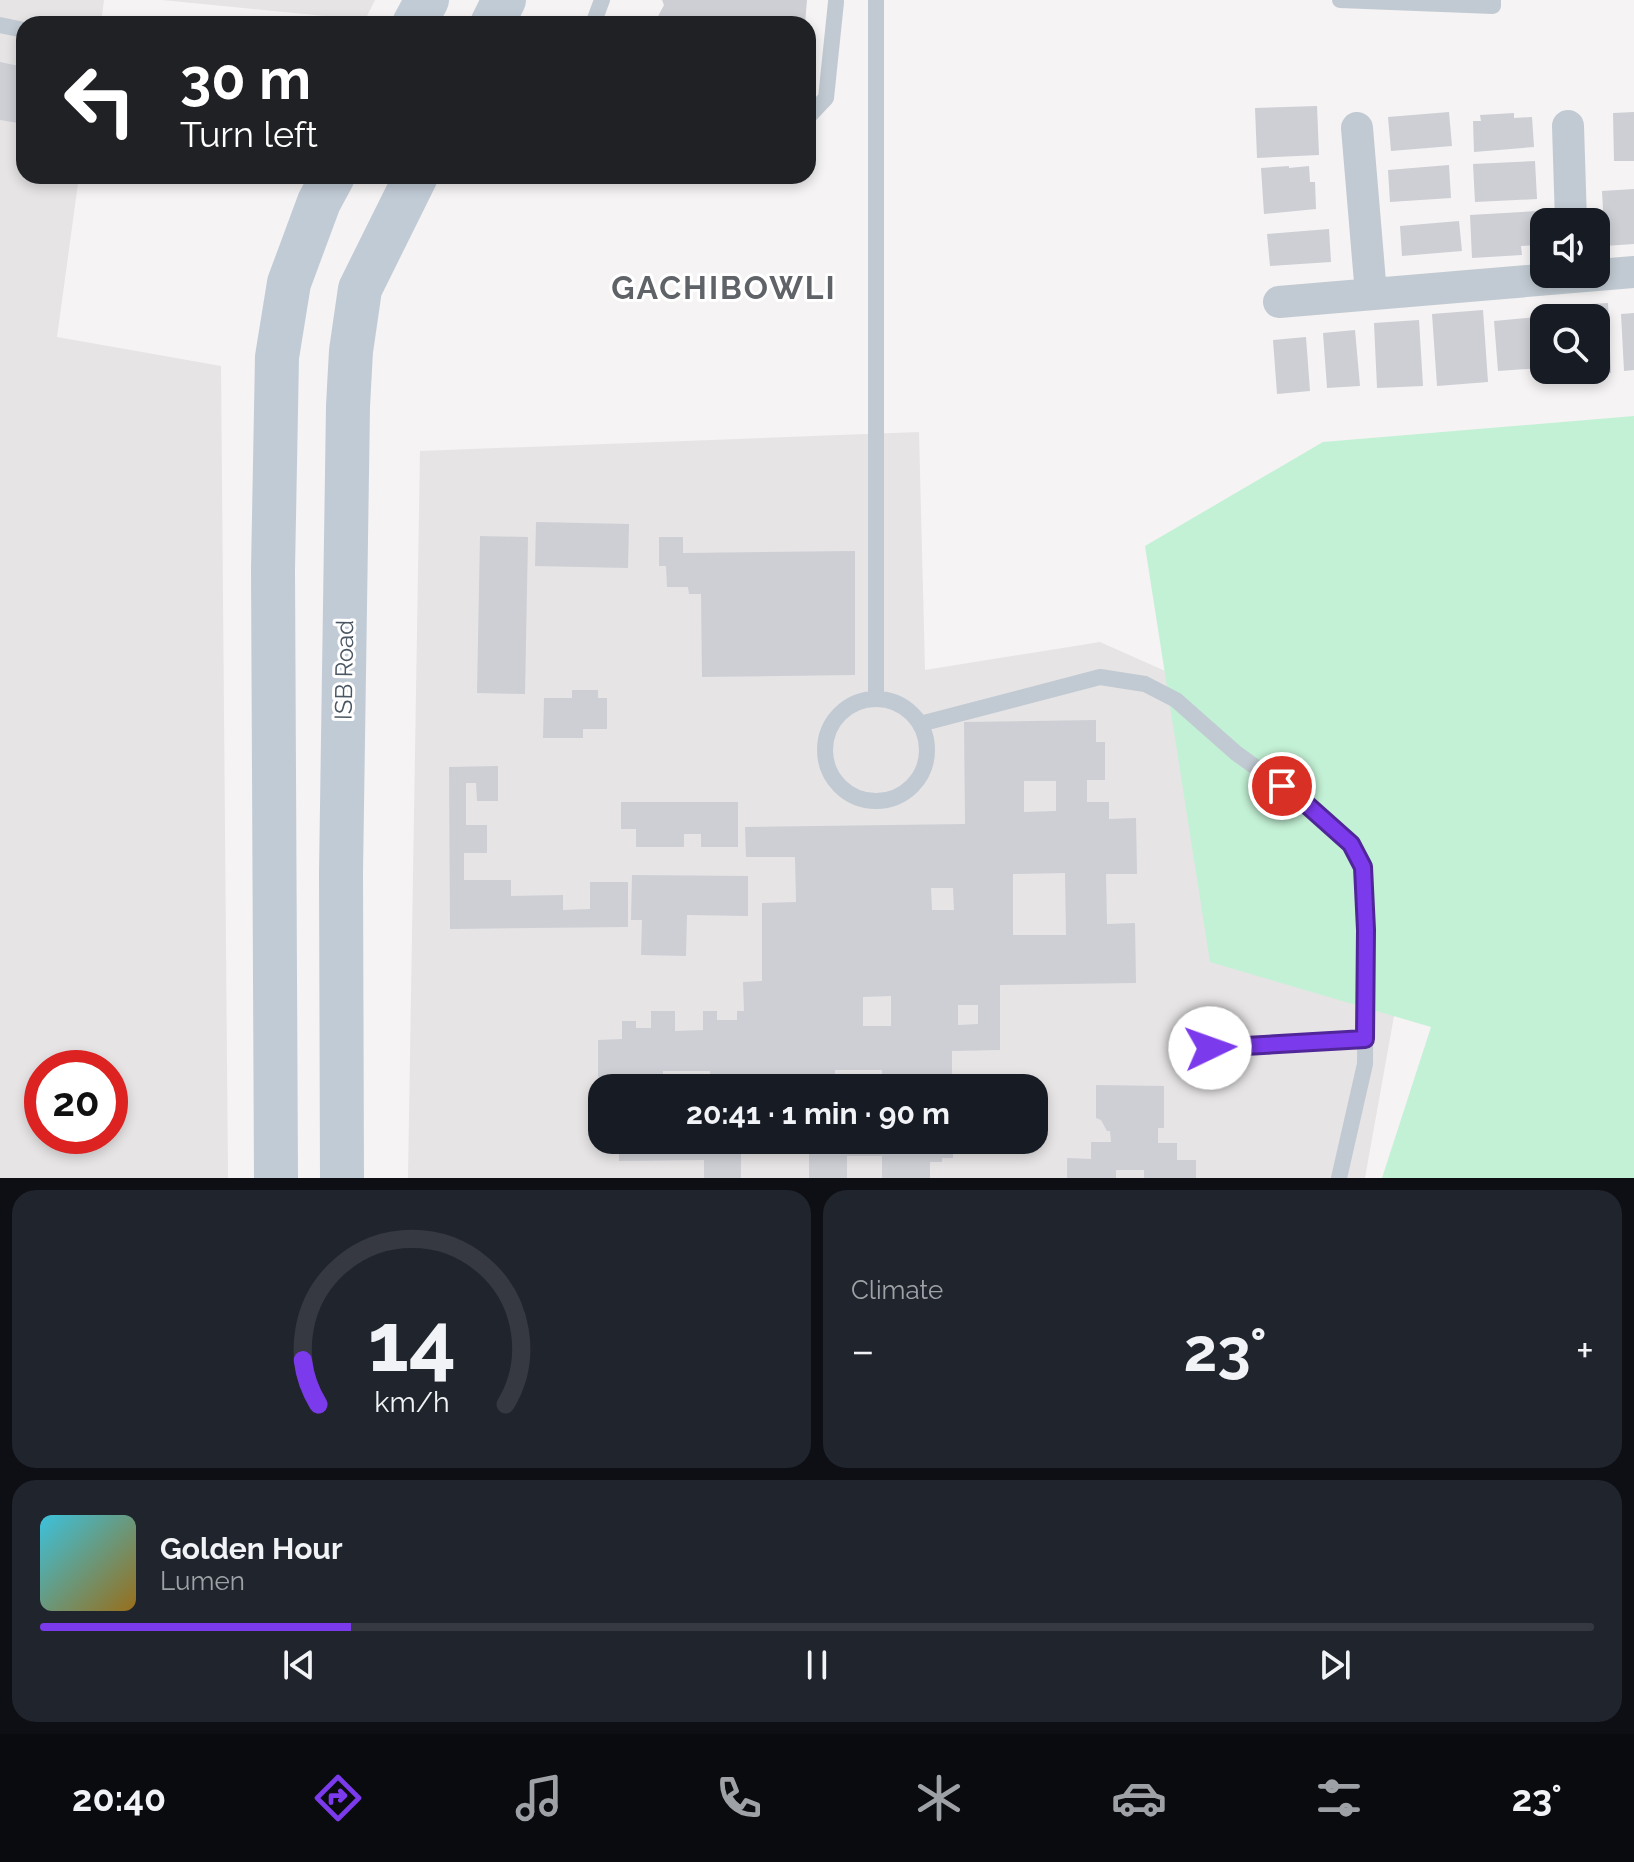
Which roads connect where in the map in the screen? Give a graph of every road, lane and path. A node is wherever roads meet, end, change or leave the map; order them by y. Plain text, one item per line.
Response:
1 (876, 0) edge
2 (1340, 0) edge
3 (1493, 0) edge
4 (836, 2) edge
5 (816, 109) edge
6 (1568, 126) dead end
7 (1357, 128) dead end
8 (329, 184) edge
9 (412, 184) edge
10 (1571, 208) edge
11 (1634, 272) edge
12 (1610, 274) edge
13 (1530, 280) edge
14 (1371, 294) junction
15 (1279, 302) dead end
16 (876, 699) junction
17 (920, 724) junction
18 (341, 896) junction
19 (275, 897) junction
20 (1365, 1039) junction
21 (1179, 1049) dead end
22 (276, 1178) edge
23 (342, 1178) edge
24 (1339, 1178) edge

1 - 16 lane
2 - 3 lane
4 - 5 lane
6 - 10 street
7 - 14 street
8 - 19 main road
9 - 18 main road, ISB Road
11 - 12 street
13 - 14 street
14 - 15 street
16 - 17 lane
16 - 17 lane
17 - 20 lane
18 - 19 main road
18 - 23 main road, ISB Road
19 - 22 main road
20 - 21 lane
20 - 24 lane

